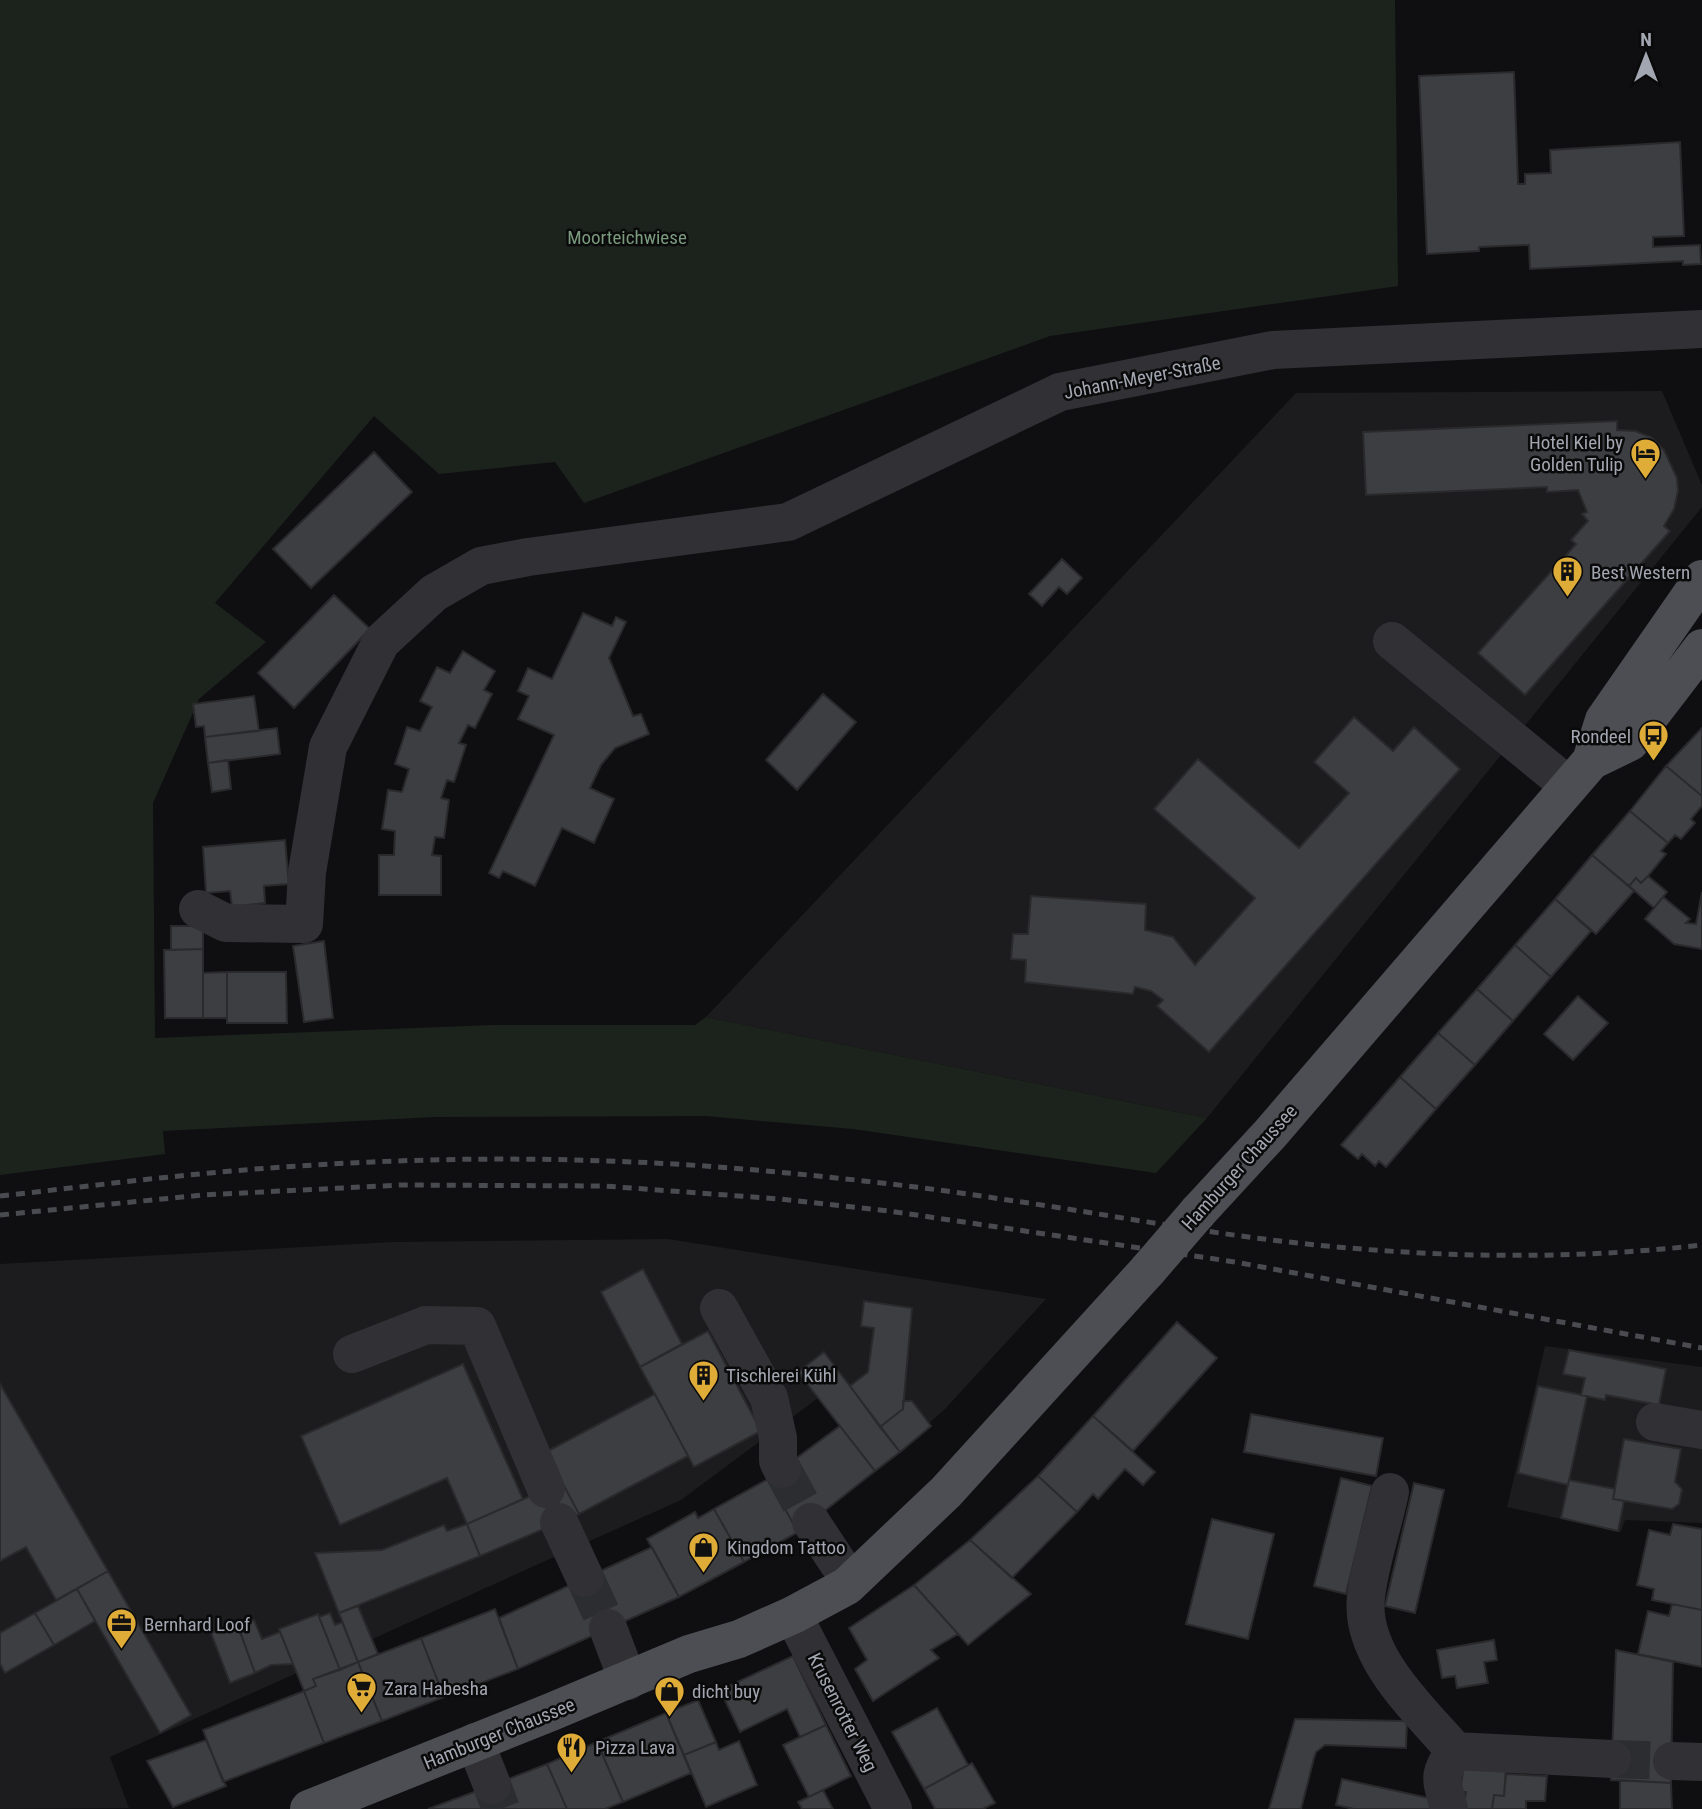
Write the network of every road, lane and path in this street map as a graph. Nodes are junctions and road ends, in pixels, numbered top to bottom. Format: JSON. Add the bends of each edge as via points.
{"nodes":[{"id":1,"x":1702,"y":329,"type":"edge"},
{"id":2,"x":1702,"y":579,"type":"edge"},
{"id":3,"x":1392,"y":641,"type":"dead end"},
{"id":4,"x":1702,"y":648,"type":"edge"},
{"id":5,"x":1580,"y":773,"type":"junction"},
{"id":6,"x":198,"y":909,"type":"dead end"},
{"id":7,"x":719,"y":1308,"type":"dead end"},
{"id":8,"x":352,"y":1354,"type":"dead end"},
{"id":9,"x":1655,"y":1422,"type":"dead end"},
{"id":10,"x":1702,"y":1430,"type":"edge"},
{"id":11,"x":782,"y":1469,"type":"tunnel mouth"},
{"id":12,"x":1391,"y":1492,"type":"dead end"},
{"id":13,"x":811,"y":1522,"type":"tunnel mouth"},
{"id":14,"x":856,"y":1561,"type":"junction"},
{"id":15,"x":585,"y":1578,"type":"tunnel mouth"},
{"id":16,"x":793,"y":1615,"type":"junction"},
{"id":17,"x":608,"y":1628,"type":"tunnel mouth"},
{"id":18,"x":689,"y":1654,"type":"junction"},
{"id":19,"x":628,"y":1681,"type":"junction"},
{"id":20,"x":475,"y":1742,"type":"junction"},
{"id":21,"x":1455,"y":1751,"type":"junction"},
{"id":22,"x":1612,"y":1759,"type":"tunnel mouth"},
{"id":23,"x":492,"y":1785,"type":"tunnel mouth"},
{"id":24,"x":309,"y":1809,"type":"edge"},
{"id":25,"x":893,"y":1809,"type":"edge"},
{"id":26,"x":1449,"y":1809,"type":"edge"}],
"edges":[{"from":1,"to":6,"type":"street","name":"Johann-Meyer-Straße","via":[[1246,355],[1060,392],[788,523],[481,566],[434,593],[381,642],[328,747],[307,872],[304,924],[226,923]]},
{"from":2,"to":5,"type":"main road","name":"Hamburger Chaussee","via":[[1604,720]]},
{"from":3,"to":5,"type":"street"},
{"from":4,"to":5,"type":"main road","name":"Hamburger Chaussee","via":[[1630,742]]},
{"from":5,"to":14,"type":"main road","name":"Hamburger Chaussee","bridge":true,"via":[[1270,1133],[946,1492]]},
{"from":7,"to":11,"type":"street","via":[[769,1398]]},
{"from":8,"to":15,"type":"street","via":[[425,1325],[477,1326]]},
{"from":9,"to":10,"type":"street"},
{"from":12,"to":21,"type":"street","via":[[1366,1598],[1369,1632],[1386,1670]]},
{"from":13,"to":14,"type":"street"},
{"from":14,"to":16,"type":"main road","name":"Hamburger Chaussee","via":[[847,1586]]},
{"from":14,"to":18,"type":"main road","name":"Hamburger Chaussee","via":[[722,1622]]},
{"from":16,"to":18,"type":"main road","name":"Hamburger Chaussee","via":[[739,1639]]},
{"from":16,"to":25,"type":"street","name":"Krusenrotter Weg"},
{"from":17,"to":19,"type":"street"},
{"from":18,"to":19,"type":"main road","name":"Hamburger Chaussee"},
{"from":19,"to":20,"type":"main road","name":"Hamburger Chaussee"},
{"from":20,"to":23,"type":"street"},
{"from":20,"to":24,"type":"main road","name":"Hamburger Chaussee"},
{"from":21,"to":22,"type":"street"},
{"from":21,"to":26,"type":"street","via":[[1441,1775]]}]}
